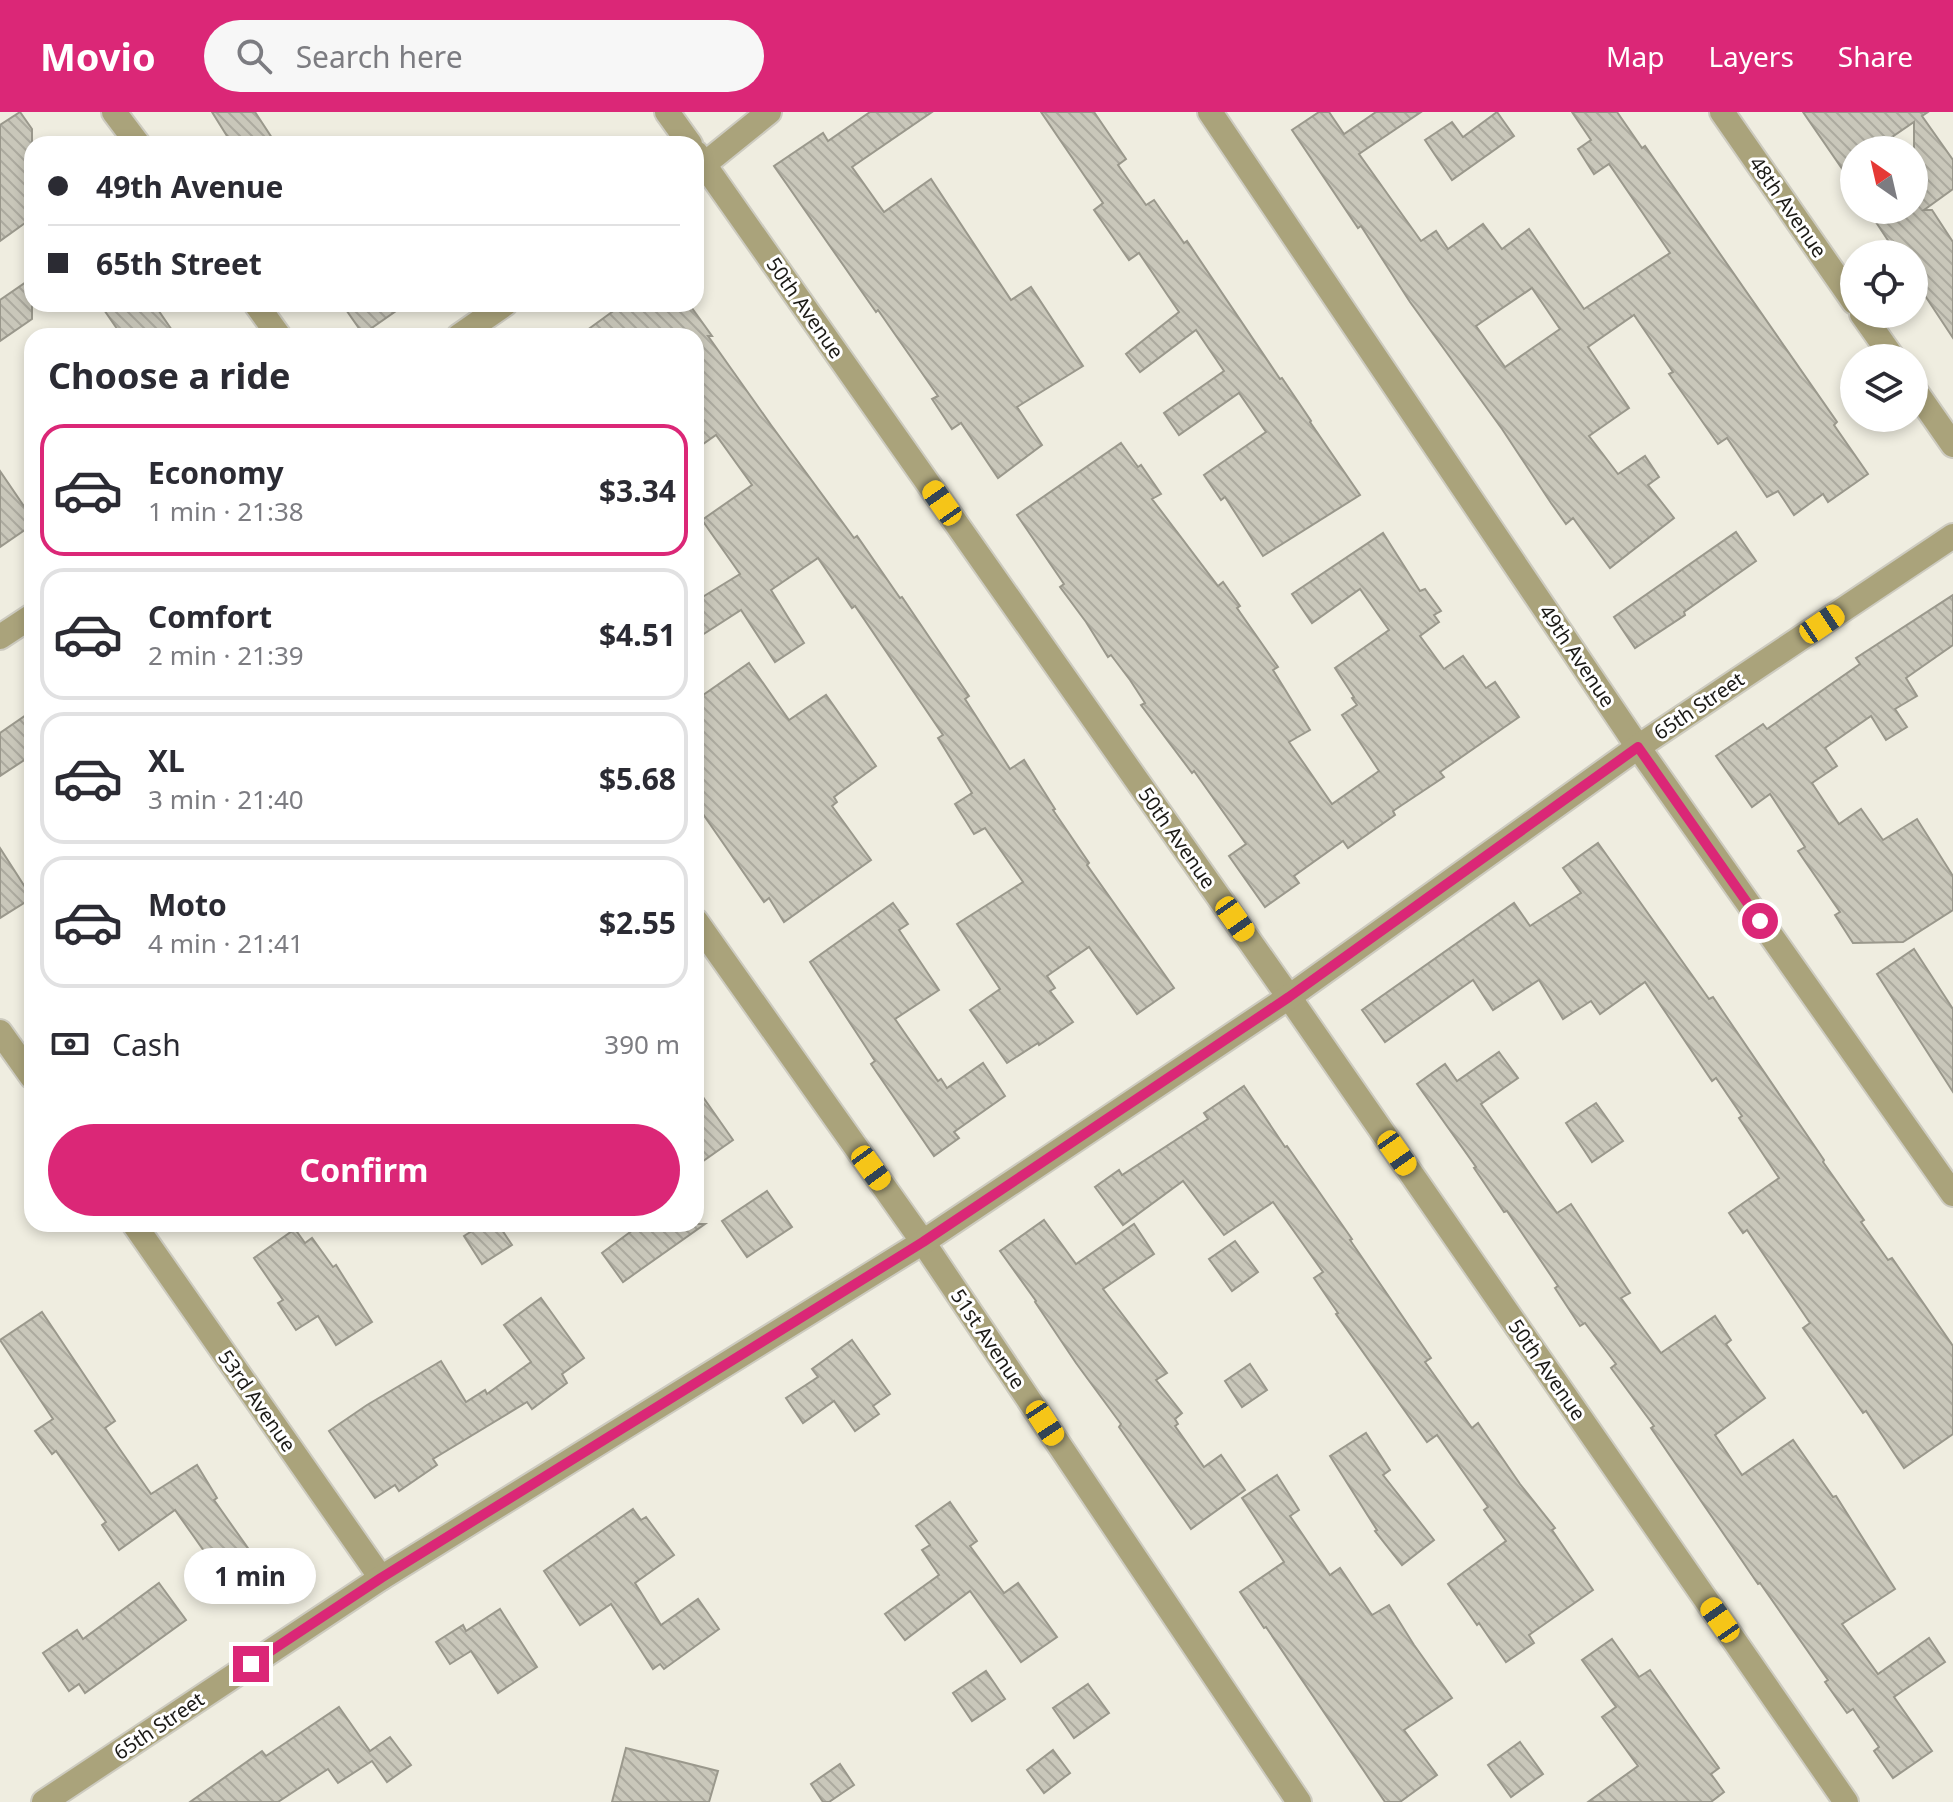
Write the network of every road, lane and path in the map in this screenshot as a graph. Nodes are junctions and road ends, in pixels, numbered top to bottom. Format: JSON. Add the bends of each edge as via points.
{"nodes":[{"id":1,"x":114,"y":112,"type":"edge"},
{"id":2,"x":667,"y":112,"type":"edge"},
{"id":3,"x":769,"y":112,"type":"edge"},
{"id":4,"x":1210,"y":112,"type":"edge"},
{"id":5,"x":1722,"y":112,"type":"edge"},
{"id":6,"x":132,"y":136,"type":"edge"},
{"id":7,"x":684,"y":136,"type":"edge"},
{"id":8,"x":704,"y":159,"type":"edge"},
{"id":9,"x":704,"y":170,"type":"edge"},
{"id":10,"x":1840,"y":282,"type":"edge"},
{"id":11,"x":494,"y":312,"type":"edge"},
{"id":12,"x":470,"y":328,"type":"edge"},
{"id":13,"x":1928,"y":409,"type":"edge"},
{"id":14,"x":1953,"y":445,"type":"edge"},
{"id":15,"x":1953,"y":536,"type":"edge"},
{"id":16,"x":24,"y":621,"type":"edge"},
{"id":17,"x":0,"y":637,"type":"edge"},
{"id":18,"x":1638,"y":747,"type":"junction"},
{"id":19,"x":704,"y":932,"type":"edge"},
{"id":20,"x":1289,"y":997,"type":"junction"},
{"id":21,"x":0,"y":1032,"type":"edge"},
{"id":22,"x":24,"y":1066,"type":"edge"},
{"id":23,"x":1953,"y":1194,"type":"edge"},
{"id":24,"x":140,"y":1232,"type":"edge"},
{"id":25,"x":923,"y":1242,"type":"junction"},
{"id":26,"x":381,"y":1578,"type":"junction"},
{"id":27,"x":44,"y":1802,"type":"edge"},
{"id":28,"x":1299,"y":1802,"type":"edge"},
{"id":29,"x":1846,"y":1802,"type":"edge"}],
"edges":[{"from":1,"to":6,"type":"street"},
{"from":2,"to":7,"type":"street"},
{"from":3,"to":8,"type":"street"},
{"from":4,"to":18,"type":"street","name":"49th Avenue"},
{"from":5,"to":10,"type":"street","name":"48th Avenue"},
{"from":9,"to":20,"type":"street","name":"50th Avenue"},
{"from":11,"to":12,"type":"street"},
{"from":13,"to":14,"type":"street"},
{"from":15,"to":18,"type":"street","name":"65th Street"},
{"from":16,"to":17,"type":"street"},
{"from":18,"to":20,"type":"street","name":"65th Street"},
{"from":18,"to":23,"type":"street","name":"49th Avenue"},
{"from":19,"to":25,"type":"street","name":"51st Avenue"},
{"from":20,"to":25,"type":"street","name":"65th Street"},
{"from":20,"to":29,"type":"street","name":"50th Avenue"},
{"from":21,"to":22,"type":"street"},
{"from":24,"to":26,"type":"street","name":"53rd Avenue"},
{"from":25,"to":26,"type":"street","name":"65th Street"},
{"from":25,"to":28,"type":"street","name":"51st Avenue"},
{"from":26,"to":27,"type":"street","name":"65th Street"}]}
